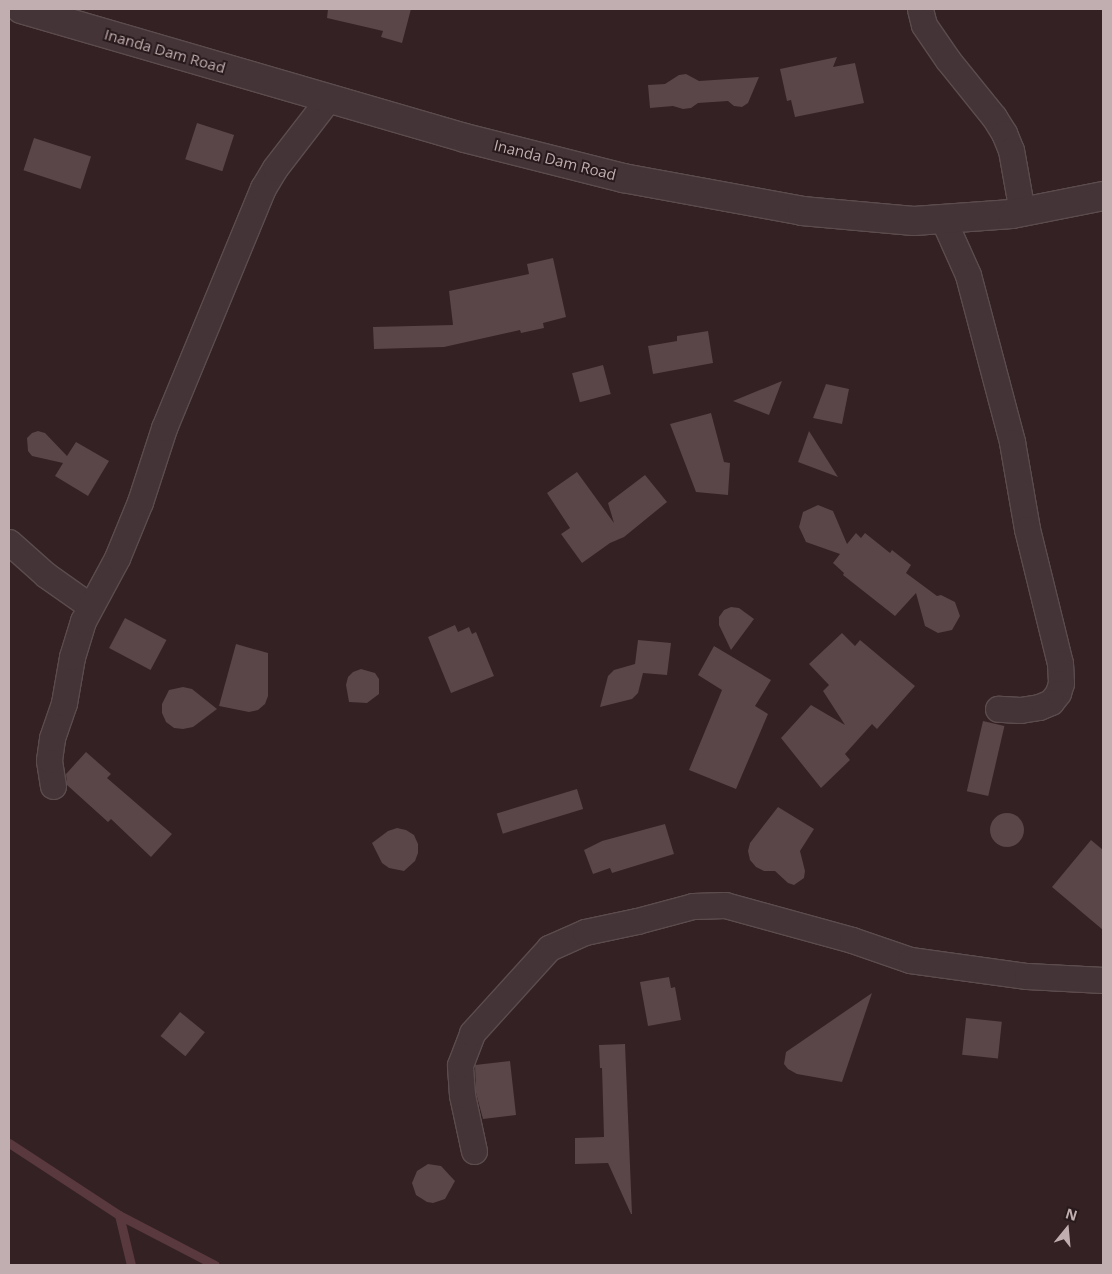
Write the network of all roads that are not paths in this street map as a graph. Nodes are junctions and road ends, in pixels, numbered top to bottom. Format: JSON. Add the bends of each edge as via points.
{"nodes":[{"id":1,"x":21,"y":9,"type":"edge"},
{"id":2,"x":920,"y":9,"type":"edge"},
{"id":3,"x":329,"y":98,"type":"junction"},
{"id":4,"x":1103,"y":196,"type":"edge"},
{"id":5,"x":1022,"y":212,"type":"junction"},
{"id":6,"x":943,"y":219,"type":"junction"},
{"id":7,"x":9,"y":542,"type":"edge"},
{"id":8,"x":90,"y":606,"type":"junction"},
{"id":9,"x":998,"y":708,"type":"dead end"},
{"id":10,"x":53,"y":786,"type":"dead end"},
{"id":11,"x":1103,"y":980,"type":"edge"},
{"id":12,"x":474,"y":1151,"type":"dead end"}],
"edges":[{"from":1,"to":3,"type":"street","name":"Inanda Dam Road"},
{"from":2,"to":5,"type":"street","via":[[924,25],[1004,133],[1011,150]]},
{"from":3,"to":6,"type":"street","name":"Inanda Dam Road","via":[[465,138],[623,178],[802,211],[914,221]]},
{"from":3,"to":8,"type":"street","via":[[263,188],[164,428],[140,502],[117,558]]},
{"from":4,"to":5,"type":"street","name":"Inanda Dam Road"},
{"from":5,"to":6,"type":"street","name":"Inanda Dam Road"},
{"from":6,"to":9,"type":"street","via":[[968,275],[1012,442],[1027,529],[1060,663],[1061,683],[1051,702],[1020,710]]},
{"from":7,"to":8,"type":"street","via":[[46,575]]},
{"from":8,"to":10,"type":"street","via":[[72,657],[64,703],[52,738],[49,760]]},
{"from":11,"to":12,"type":"street","via":[[1027,976],[910,960],[852,940],[725,905],[693,906],[585,932],[549,948],[472,1033],[460,1065],[462,1095]]}]}
